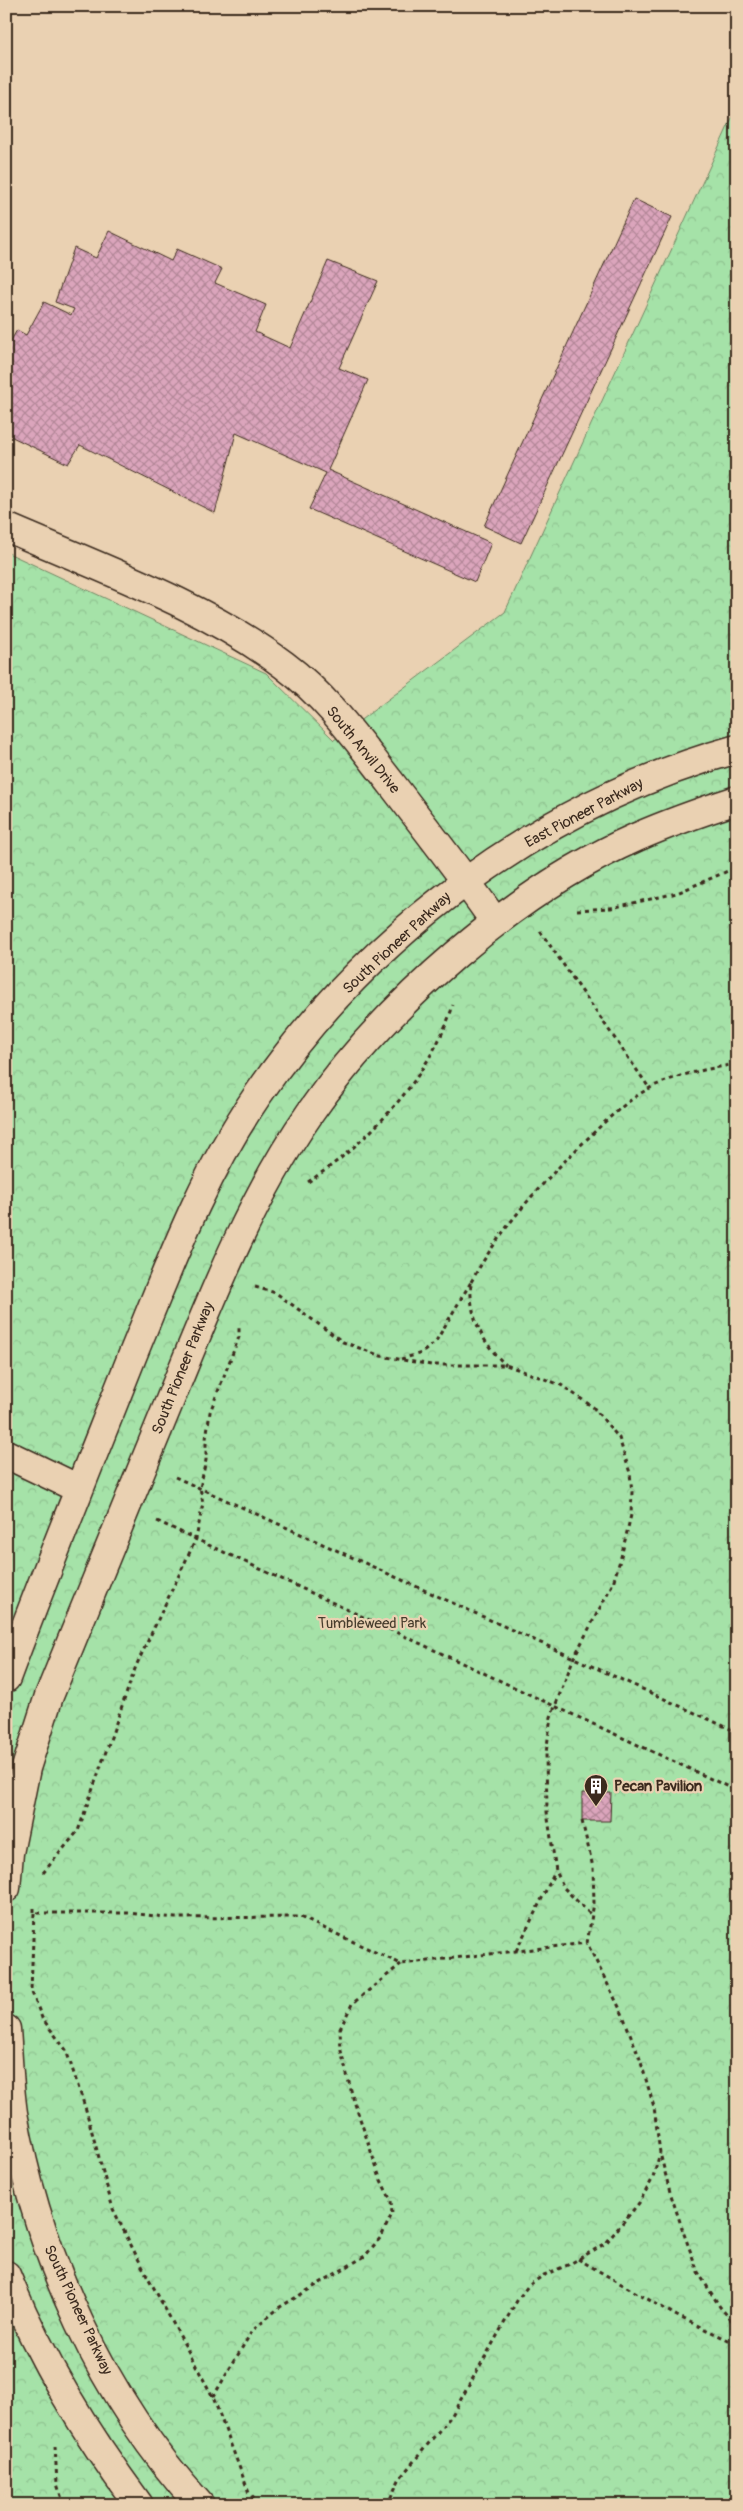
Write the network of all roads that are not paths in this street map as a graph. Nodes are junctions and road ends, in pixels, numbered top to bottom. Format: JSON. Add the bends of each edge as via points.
{"nodes":[{"id":1,"x":6,"y":527,"type":"edge"},
{"id":2,"x":737,"y":749,"type":"edge"},
{"id":3,"x":737,"y":800,"type":"edge"},
{"id":4,"x":466,"y":880,"type":"junction"},
{"id":5,"x":495,"y":922,"type":"junction"},
{"id":6,"x":6,"y":1454,"type":"edge"},
{"id":7,"x":80,"y":1489,"type":"junction"},
{"id":8,"x":6,"y":1678,"type":"edge"},
{"id":9,"x":6,"y":1888,"type":"edge"},
{"id":10,"x":6,"y":2030,"type":"edge"},
{"id":11,"x":6,"y":2275,"type":"edge"},
{"id":12,"x":139,"y":2505,"type":"edge"},
{"id":13,"x":200,"y":2505,"type":"edge"}],
"edges":[{"from":1,"to":4,"type":"street","name":"South Anvil Drive","via":[[180,604],[235,632],[285,666],[339,716]]},
{"from":2,"to":4,"type":"street","name":"East Pioneer Parkway","via":[[686,763],[625,788],[562,821]]},
{"from":3,"to":5,"type":"street","via":[[635,838],[567,874]]},
{"from":4,"to":5,"type":"street","name":"South Anvil Drive"},
{"from":4,"to":7,"type":"street","name":"South Pioneer Parkway","via":[[359,974],[301,1039],[257,1096],[212,1172],[178,1244]]},
{"from":5,"to":9,"type":"street","name":"South Pioneer Parkway","via":[[418,988],[353,1059],[310,1113],[268,1182],[220,1276],[49,1696],[26,1768],[9,1854]]},
{"from":6,"to":7,"type":"street"},
{"from":7,"to":8,"type":"street","name":"South Pioneer Parkway"},
{"from":10,"to":13,"type":"street","name":"South Pioneer Parkway","via":[[13,2110],[22,2160],[54,2265],[93,2349],[133,2420]]},
{"from":11,"to":12,"type":"street","via":[[53,2376]]}]}
